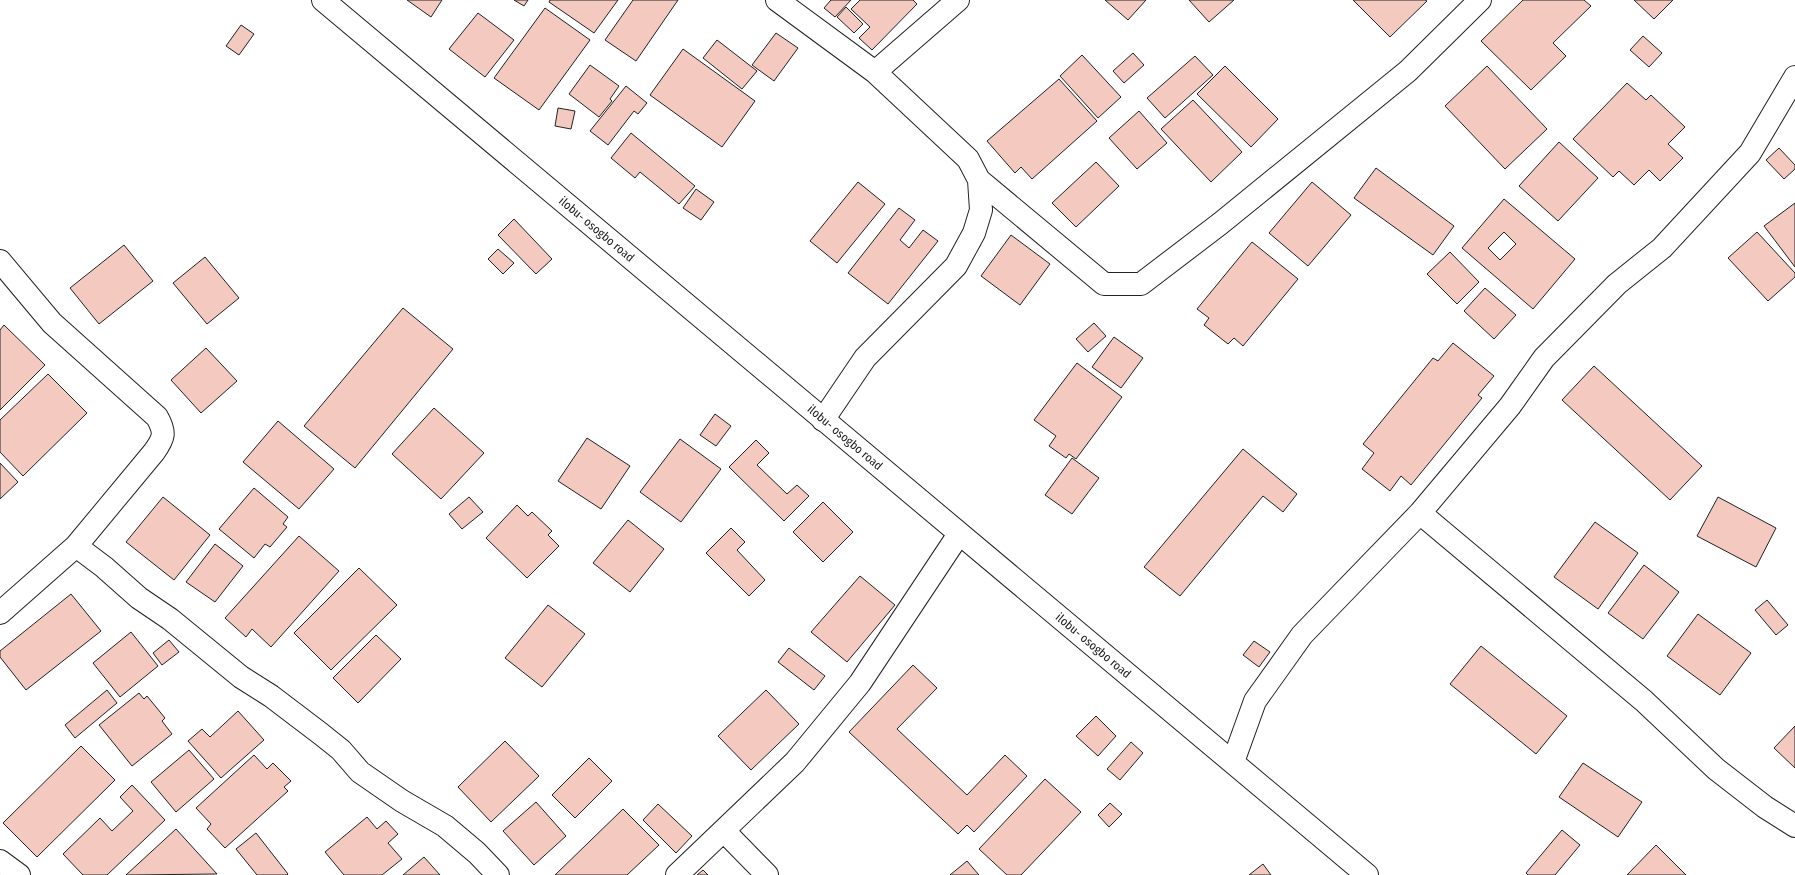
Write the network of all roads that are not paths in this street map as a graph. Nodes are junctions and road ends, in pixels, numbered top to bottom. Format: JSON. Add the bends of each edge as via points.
{"nodes":[{"id":1,"x":323,"y":0,"type":"edge"},
{"id":2,"x":777,"y":0,"type":"edge"},
{"id":3,"x":958,"y":0,"type":"edge"},
{"id":4,"x":1480,"y":0,"type":"edge"},
{"id":5,"x":875,"y":72,"type":"junction"},
{"id":6,"x":1795,"y":77,"type":"edge"},
{"id":7,"x":979,"y":180,"type":"junction"},
{"id":8,"x":0,"y":261,"type":"edge"},
{"id":9,"x":822,"y":420,"type":"junction"},
{"id":10,"x":1420,"y":513,"type":"junction"},
{"id":11,"x":959,"y":534,"type":"junction"},
{"id":12,"x":76,"y":546,"type":"junction"},
{"id":13,"x":0,"y":613,"type":"edge"},
{"id":14,"x":1233,"y":762,"type":"junction"},
{"id":15,"x":1795,"y":826,"type":"edge"},
{"id":16,"x":724,"y":831,"type":"junction"},
{"id":17,"x":0,"y":861,"type":"edge"},
{"id":18,"x":19,"y":875,"type":"edge"},
{"id":19,"x":498,"y":875,"type":"edge"},
{"id":20,"x":677,"y":875,"type":"edge"},
{"id":21,"x":767,"y":875,"type":"edge"},
{"id":22,"x":1367,"y":875,"type":"edge"}],
"edges":[{"from":1,"to":9,"type":"street","name":"ilobu- osogbo road"},
{"from":2,"to":5,"type":"street"},
{"from":3,"to":5,"type":"street"},
{"from":4,"to":7,"type":"street","via":[[1408,71],[1221,223],[1141,284],[1104,284]]},
{"from":5,"to":7,"type":"street","via":[[968,159]]},
{"from":6,"to":10,"type":"street","via":[[1750,153],[1662,248],[1617,284],[1544,358],[1510,406]]},
{"from":7,"to":9,"type":"street","via":[[981,210],[974,233],[956,266],[865,358]]},
{"from":8,"to":12,"type":"street","via":[[52,323],[157,417],[162,426],[164,435],[160,444]]},
{"from":9,"to":11,"type":"street","name":"ilobu- osogbo road"},
{"from":10,"to":14,"type":"street","via":[[1302,635],[1255,700]]},
{"from":10,"to":15,"type":"street","via":[[1644,701],[1716,769],[1765,807]]},
{"from":11,"to":14,"type":"street","name":"ilobu- osogbo road"},
{"from":11,"to":16,"type":"street","via":[[860,683],[795,762]]},
{"from":12,"to":13,"type":"street"},
{"from":12,"to":19,"type":"street","via":[[241,677],[321,734],[341,750],[360,772],[445,826]]},
{"from":14,"to":22,"type":"street","name":"ilobu- osogbo road"},
{"from":16,"to":20,"type":"street"},
{"from":16,"to":21,"type":"street"},
{"from":17,"to":18,"type":"street"}]}
